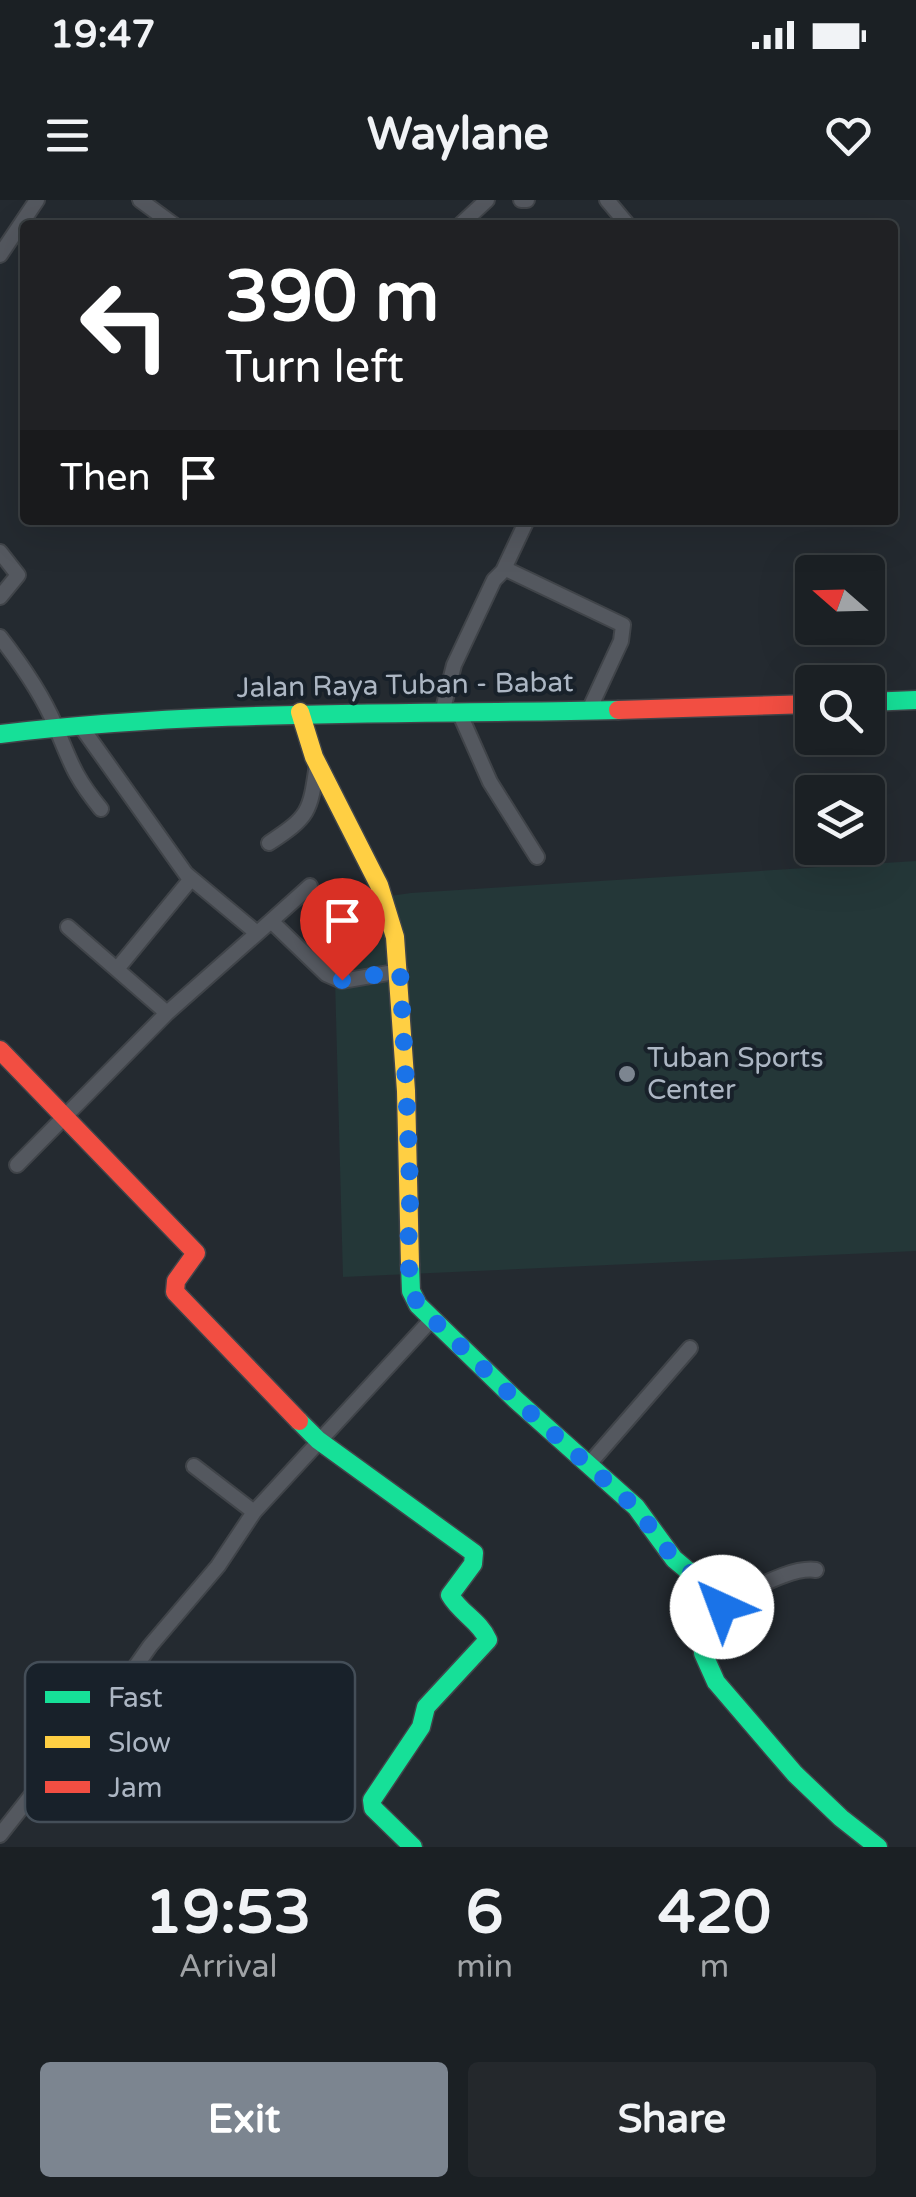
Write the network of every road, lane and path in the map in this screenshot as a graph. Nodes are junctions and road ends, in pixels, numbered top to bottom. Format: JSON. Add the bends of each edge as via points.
{"nodes":[{"id":1,"x":140,"y":200,"type":"edge"},
{"id":2,"x":487,"y":200,"type":"edge"},
{"id":3,"x":606,"y":200,"type":"edge"},
{"id":4,"x":167,"y":220,"type":"edge"},
{"id":5,"x":465,"y":220,"type":"edge"},
{"id":6,"x":624,"y":220,"type":"edge"},
{"id":7,"x":20,"y":227,"type":"edge"},
{"id":8,"x":0,"y":256,"type":"edge"},
{"id":9,"x":525,"y":525,"type":"edge"},
{"id":10,"x":0,"y":552,"type":"edge"},
{"id":11,"x":503,"y":571,"type":"junction"},
{"id":12,"x":0,"y":597,"type":"edge"},
{"id":13,"x":0,"y":637,"type":"edge"},
{"id":14,"x":916,"y":700,"type":"edge"},
{"id":15,"x":885,"y":701,"type":"edge"},
{"id":16,"x":795,"y":704,"type":"edge"},
{"id":17,"x":590,"y":708,"type":"junction"},
{"id":18,"x":300,"y":712,"type":"junction"},
{"id":19,"x":451,"y":712,"type":"junction"},
{"id":20,"x":80,"y":725,"type":"junction"},
{"id":21,"x":56,"y":726,"type":"junction"},
{"id":22,"x":0,"y":734,"type":"edge"},
{"id":23,"x":317,"y":763,"type":"junction"},
{"id":24,"x":101,"y":809,"type":"dead end"},
{"id":25,"x":268,"y":842,"type":"dead end"},
{"id":26,"x":537,"y":857,"type":"dead end"},
{"id":27,"x":191,"y":879,"type":"junction"},
{"id":28,"x":310,"y":886,"type":"dead end"},
{"id":29,"x":272,"y":921,"type":"junction"},
{"id":30,"x":68,"y":927,"type":"dead end"},
{"id":31,"x":257,"y":933,"type":"junction"},
{"id":32,"x":116,"y":969,"type":"junction"},
{"id":33,"x":400,"y":971,"type":"junction"},
{"id":34,"x":167,"y":1012,"type":"junction"},
{"id":35,"x":0,"y":1050,"type":"edge"},
{"id":36,"x":64,"y":1114,"type":"junction"},
{"id":37,"x":17,"y":1165,"type":"dead end"},
{"id":38,"x":432,"y":1320,"type":"junction"},
{"id":39,"x":690,"y":1348,"type":"dead end"},
{"id":40,"x":318,"y":1440,"type":"junction"},
{"id":41,"x":590,"y":1463,"type":"junction"},
{"id":42,"x":194,"y":1466,"type":"dead end"},
{"id":43,"x":254,"y":1512,"type":"junction"},
{"id":44,"x":816,"y":1570,"type":"dead end"},
{"id":45,"x":722,"y":1603,"type":"junction"},
{"id":46,"x":139,"y":1662,"type":"edge"},
{"id":47,"x":25,"y":1803,"type":"edge"},
{"id":48,"x":0,"y":1835,"type":"edge"},
{"id":49,"x":413,"y":1847,"type":"edge"},
{"id":50,"x":878,"y":1847,"type":"edge"}],
"edges":[{"from":1,"to":4,"type":"street"},
{"from":2,"to":5,"type":"street"},
{"from":3,"to":6,"type":"street"},
{"from":7,"to":8,"type":"street"},
{"from":9,"to":11,"type":"street"},
{"from":10,"to":12,"type":"street","via":[[18,575]]},
{"from":11,"to":17,"type":"street","via":[[622,625]]},
{"from":11,"to":19,"type":"street","via":[[454,664]]},
{"from":13,"to":21,"type":"street"},
{"from":14,"to":15,"type":"main road"},
{"from":16,"to":17,"type":"main road","name":"Jalan Raya Tuban - Babat"},
{"from":17,"to":19,"type":"main road","name":"Jalan Raya Tuban - Babat"},
{"from":18,"to":19,"type":"main road","name":"Jalan Raya Tuban - Babat"},
{"from":18,"to":20,"type":"main road","name":"Jalan Raya Tuban - Babat"},
{"from":18,"to":23,"type":"main road"},
{"from":19,"to":26,"type":"street"},
{"from":20,"to":21,"type":"main road","name":"Jalan Raya Tuban - Babat"},
{"from":20,"to":27,"type":"street"},
{"from":21,"to":22,"type":"main road","name":"Jalan Raya Tuban - Babat"},
{"from":21,"to":24,"type":"street","via":[[70,766]]},
{"from":23,"to":25,"type":"street","via":[[305,814]]},
{"from":23,"to":33,"type":"main road","via":[[384,896]]},
{"from":27,"to":31,"type":"street"},
{"from":27,"to":32,"type":"street"},
{"from":28,"to":29,"type":"street"},
{"from":29,"to":31,"type":"street"},
{"from":29,"to":33,"type":"street","via":[[337,979]]},
{"from":30,"to":32,"type":"street"},
{"from":31,"to":34,"type":"street"},
{"from":32,"to":34,"type":"street"},
{"from":33,"to":38,"type":"main road","via":[[410,1276],[418,1305]]},
{"from":34,"to":36,"type":"street"},
{"from":35,"to":36,"type":"main road"},
{"from":36,"to":37,"type":"street"},
{"from":36,"to":40,"type":"main road","via":[[196,1253],[175,1292]]},
{"from":38,"to":40,"type":"street"},
{"from":38,"to":41,"type":"main road"},
{"from":39,"to":41,"type":"street"},
{"from":40,"to":43,"type":"street"},
{"from":40,"to":49,"type":"main road","via":[[474,1553],[450,1595],[488,1640],[426,1707],[421,1727],[372,1800]]},
{"from":41,"to":45,"type":"main road"},
{"from":42,"to":43,"type":"street"},
{"from":43,"to":46,"type":"street"},
{"from":44,"to":45,"type":"street","via":[[788,1572]]},
{"from":45,"to":50,"type":"main road","via":[[703,1653],[714,1680],[804,1786]]},
{"from":47,"to":48,"type":"street"}]}
